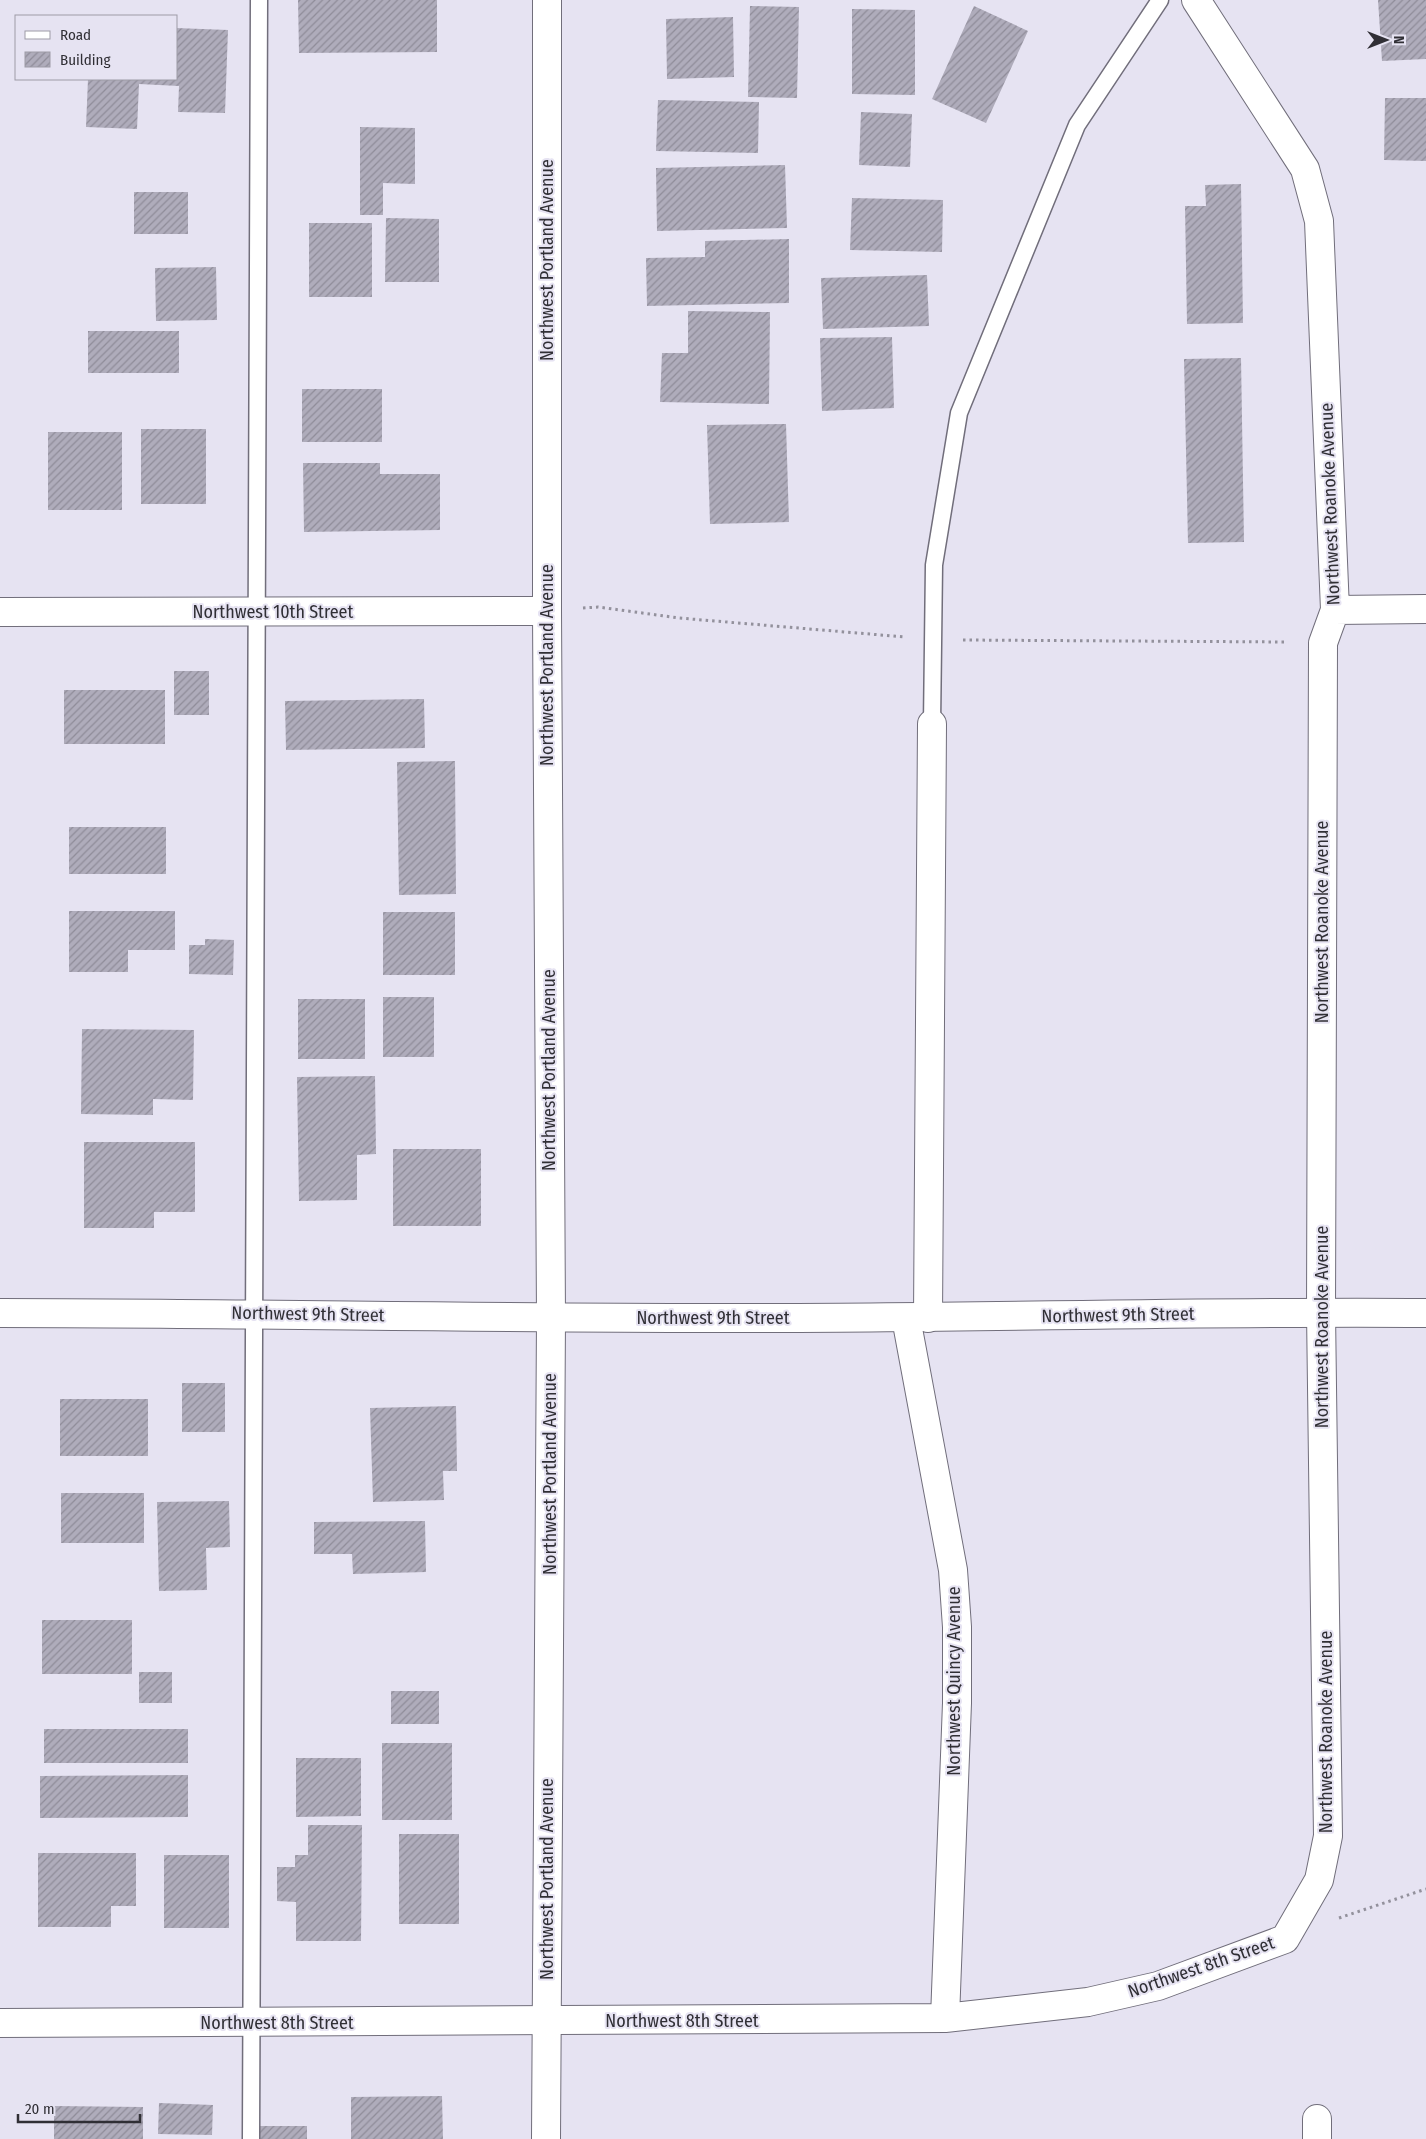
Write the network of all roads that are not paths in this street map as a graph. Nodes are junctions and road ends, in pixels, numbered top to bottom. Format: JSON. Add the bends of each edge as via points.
{"nodes":[{"id":1,"x":259,"y":0,"type":"edge"},
{"id":2,"x":547,"y":0,"type":"edge"},
{"id":3,"x":1160,"y":0,"type":"edge"},
{"id":4,"x":1196,"y":0,"type":"edge"},
{"id":5,"x":1426,"y":609,"type":"edge"},
{"id":6,"x":1335,"y":610,"type":"junction"},
{"id":7,"x":547,"y":611,"type":"junction"},
{"id":8,"x":0,"y":612,"type":"edge"},
{"id":9,"x":256,"y":612,"type":"junction"},
{"id":10,"x":932,"y":724,"type":"joint"},
{"id":11,"x":1321,"y":1312,"type":"junction"},
{"id":12,"x":0,"y":1313,"type":"edge"},
{"id":13,"x":254,"y":1313,"type":"junction"},
{"id":14,"x":1426,"y":1313,"type":"edge"},
{"id":15,"x":551,"y":1318,"type":"junction"},
{"id":16,"x":917,"y":1318,"type":"junction"},
{"id":17,"x":1319,"y":1880,"type":"joint"},
{"id":18,"x":945,"y":2018,"type":"junction"},
{"id":19,"x":547,"y":2022,"type":"junction"},
{"id":20,"x":0,"y":2023,"type":"edge"},
{"id":21,"x":251,"y":2023,"type":"junction"},
{"id":22,"x":251,"y":2139,"type":"edge"},
{"id":23,"x":546,"y":2139,"type":"edge"}],
"edges":[{"from":1,"to":9,"type":"lane"},
{"from":2,"to":7,"type":"street","name":"Northwest Portland Avenue"},
{"from":3,"to":10,"type":"lane","via":[[1077,125],[959,413],[934,565]]},
{"from":4,"to":6,"type":"street","name":"Northwest Roanoke Avenue","via":[[1305,169],[1319,221]]},
{"from":5,"to":6,"type":"street"},
{"from":6,"to":11,"type":"street","name":"Northwest Roanoke Avenue","via":[[1323,643]]},
{"from":7,"to":9,"type":"street","name":"Northwest 10th Street"},
{"from":7,"to":15,"type":"street","name":"Northwest Portland Avenue"},
{"from":8,"to":9,"type":"street","name":"Northwest 10th Street"},
{"from":9,"to":13,"type":"lane"},
{"from":10,"to":16,"type":"street","name":"Northwest Quincy Avenue"},
{"from":11,"to":14,"type":"street","name":"Northwest 9th Street"},
{"from":11,"to":16,"type":"street","name":"Northwest 9th Street"},
{"from":11,"to":17,"type":"street","name":"Northwest Roanoke Avenue","via":[[1328,1836]]},
{"from":12,"to":13,"type":"street","name":"Northwest 9th Street"},
{"from":13,"to":15,"type":"street","name":"Northwest 9th Street"},
{"from":13,"to":21,"type":"lane"},
{"from":15,"to":16,"type":"street","name":"Northwest 9th Street"},
{"from":15,"to":19,"type":"street","name":"Northwest Portland Avenue"},
{"from":16,"to":18,"type":"street","name":"Northwest Quincy Avenue","via":[[953,1570],[957,1627]]},
{"from":17,"to":18,"type":"street","name":"Northwest 8th Street","via":[[1285,1939],[1158,1986],[1088,2002]]},
{"from":18,"to":19,"type":"street","name":"Northwest 8th Street"},
{"from":19,"to":21,"type":"street","name":"Northwest 8th Street"},
{"from":19,"to":23,"type":"street","name":"Northwest Portland Avenue"},
{"from":20,"to":21,"type":"street","name":"Northwest 8th Street"},
{"from":21,"to":22,"type":"lane"}]}
